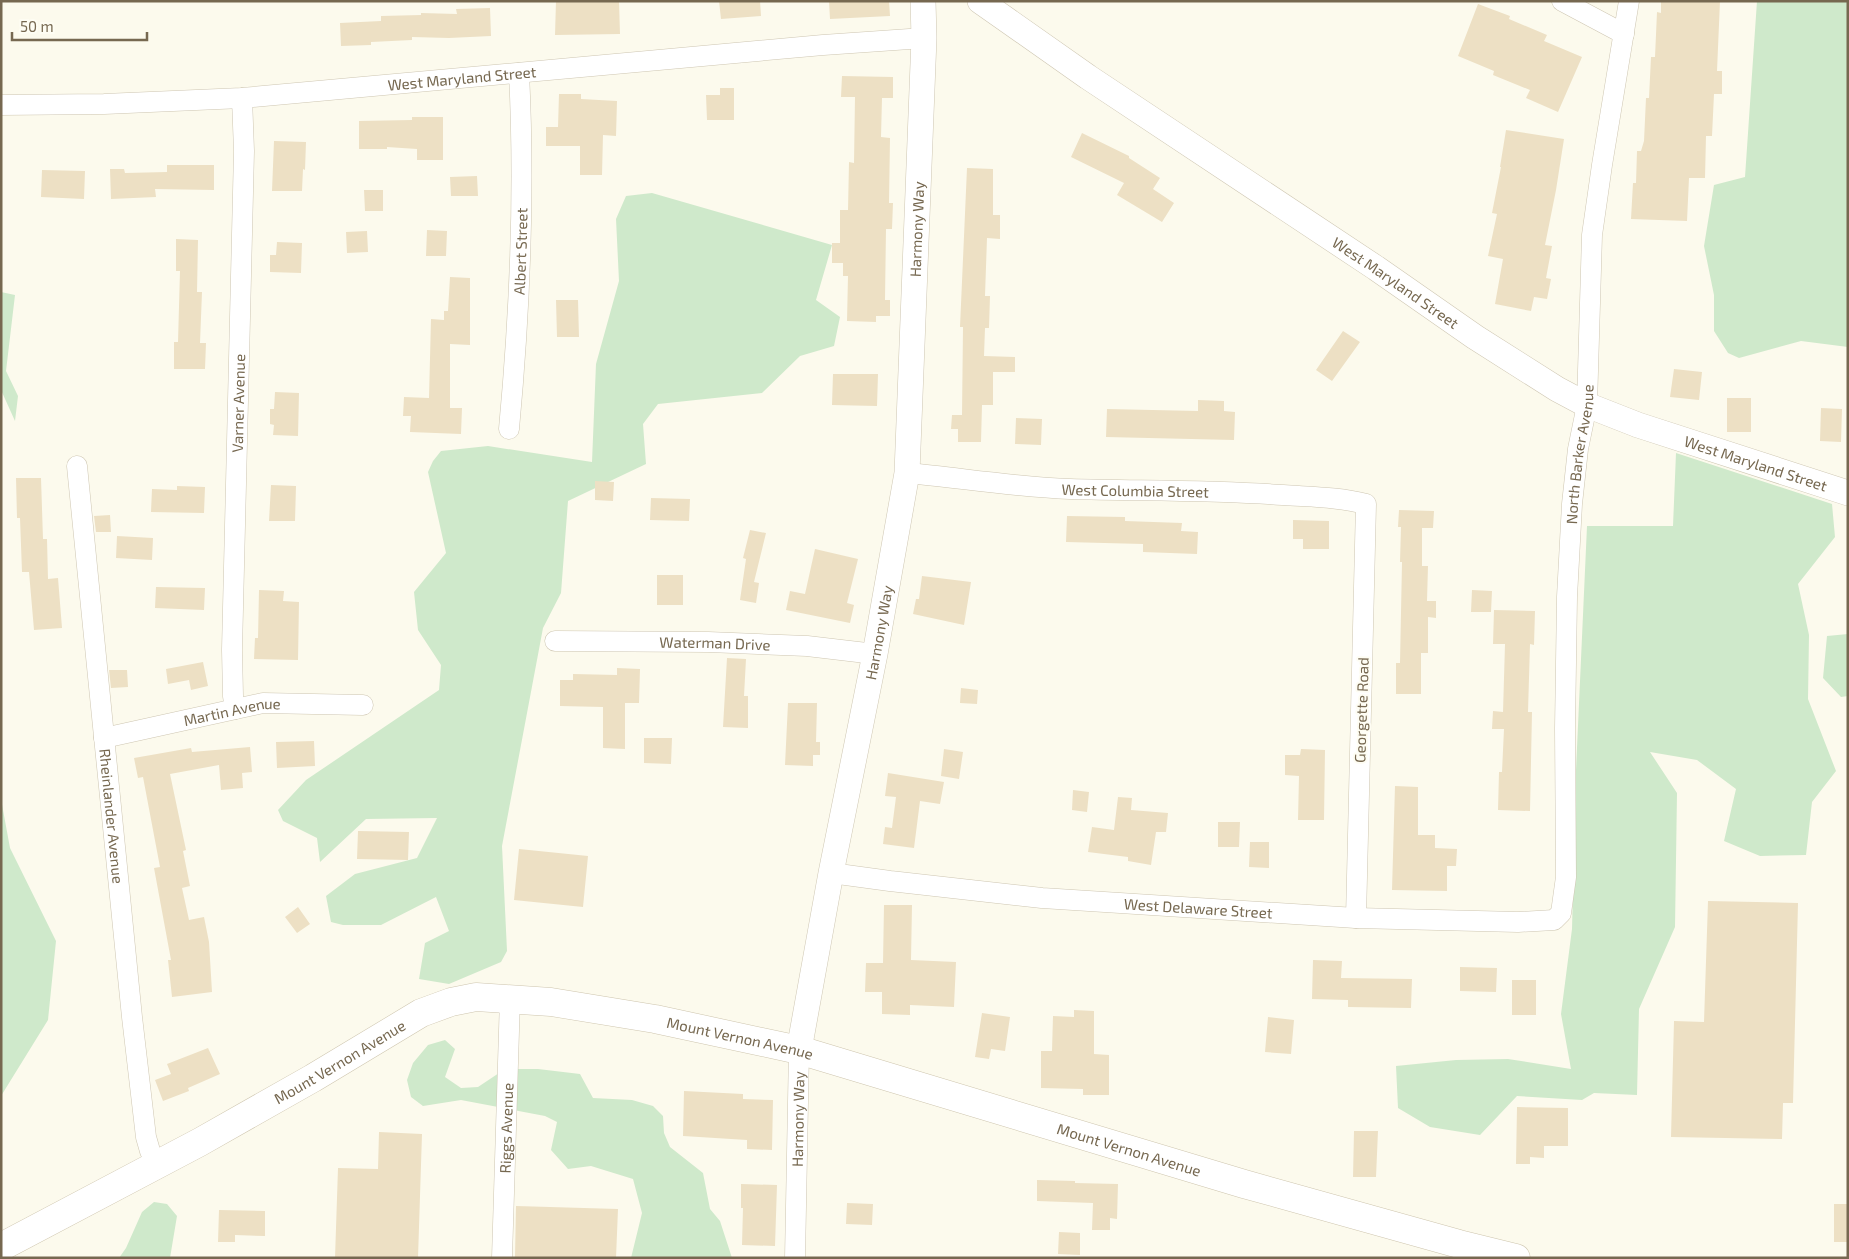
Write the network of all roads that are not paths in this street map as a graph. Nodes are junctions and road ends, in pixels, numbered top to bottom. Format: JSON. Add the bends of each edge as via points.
{"nodes":[{"id":1,"x":923,"y":1,"type":"edge"},
{"id":2,"x":980,"y":1,"type":"edge"},
{"id":3,"x":1562,"y":1,"type":"edge"},
{"id":4,"x":1629,"y":1,"type":"edge"},
{"id":5,"x":1624,"y":34,"type":"junction"},
{"id":6,"x":924,"y":38,"type":"junction"},
{"id":7,"x":519,"y":73,"type":"junction"},
{"id":8,"x":242,"y":98,"type":"junction"},
{"id":9,"x":1,"y":105,"type":"edge"},
{"id":10,"x":1587,"y":405,"type":"junction"},
{"id":11,"x":509,"y":430,"type":"dead end"},
{"id":12,"x":77,"y":466,"type":"dead end"},
{"id":13,"x":907,"y":473,"type":"junction"},
{"id":14,"x":1848,"y":493,"type":"edge"},
{"id":15,"x":1364,"y":504,"type":"joint"},
{"id":16,"x":555,"y":641,"type":"dead end"},
{"id":17,"x":874,"y":654,"type":"junction"},
{"id":18,"x":363,"y":705,"type":"dead end"},
{"id":19,"x":235,"y":709,"type":"junction"},
{"id":20,"x":104,"y":738,"type":"junction"},
{"id":21,"x":830,"y":872,"type":"junction"},
{"id":22,"x":1562,"y":910,"type":"joint"},
{"id":23,"x":1356,"y":918,"type":"junction"},
{"id":24,"x":510,"y":998,"type":"junction"},
{"id":25,"x":799,"y":1050,"type":"junction"},
{"id":26,"x":157,"y":1164,"type":"junction"},
{"id":27,"x":1,"y":1247,"type":"edge"},
{"id":28,"x":502,"y":1258,"type":"edge"},
{"id":29,"x":795,"y":1258,"type":"edge"},
{"id":30,"x":1516,"y":1258,"type":"edge"}],
"edges":[{"from":1,"to":6,"type":"street","name":"Harmony Way"},
{"from":2,"to":10,"type":"street","name":"West Maryland Street","via":[[1034,41],[1475,336]]},
{"from":3,"to":5,"type":"street"},
{"from":4,"to":5,"type":"street","name":"North Barker Avenue"},
{"from":5,"to":10,"type":"street","name":"North Barker Avenue","via":[[1592,235]]},
{"from":6,"to":7,"type":"street","name":"West Maryland Street"},
{"from":6,"to":13,"type":"street","name":"Harmony Way"},
{"from":7,"to":8,"type":"street","name":"West Maryland Street"},
{"from":7,"to":11,"type":"street","name":"Albert Street","via":[[519,290]]},
{"from":8,"to":9,"type":"street","name":"West Maryland Street"},
{"from":8,"to":19,"type":"street","name":"Varner Avenue","via":[[244,161],[232,650]]},
{"from":10,"to":14,"type":"street","name":"West Maryland Street","via":[[1638,425]]},
{"from":10,"to":22,"type":"street","name":"North Barker Avenue","via":[[1572,504],[1567,597],[1566,877]]},
{"from":12,"to":20,"type":"street","name":"Rheinlander Avenue"},
{"from":13,"to":15,"type":"street","name":"West Columbia Street","via":[[1069,489],[1264,494]]},
{"from":13,"to":17,"type":"street","name":"Harmony Way"},
{"from":15,"to":23,"type":"street","name":"Georgette Road","via":[[1366,532]]},
{"from":16,"to":17,"type":"street","name":"Waterman Drive","via":[[807,646]]},
{"from":17,"to":21,"type":"street","name":"Harmony Way"},
{"from":18,"to":19,"type":"street","name":"Martin Avenue","via":[[263,703]]},
{"from":19,"to":20,"type":"street","name":"Martin Avenue"},
{"from":20,"to":26,"type":"street","name":"Rheinlander Avenue","via":[[146,1137]]},
{"from":21,"to":23,"type":"street","name":"West Delaware Street","via":[[890,882],[1042,898]]},
{"from":21,"to":25,"type":"street","name":"Harmony Way"},
{"from":22,"to":23,"type":"street","name":"West Delaware Street","via":[[1554,920],[1546,922]]},
{"from":24,"to":25,"type":"main road","name":"Mount Vernon Avenue","via":[[655,1019]]},
{"from":24,"to":26,"type":"main road","name":"Mount Vernon Avenue","via":[[476,997],[421,1013],[305,1083]]},
{"from":24,"to":28,"type":"street","name":"Riggs Avenue"},
{"from":25,"to":29,"type":"street","name":"Harmony Way"},
{"from":25,"to":30,"type":"main road","name":"Mount Vernon Avenue","via":[[1244,1184]]},
{"from":26,"to":27,"type":"main road","name":"Mount Vernon Avenue"}]}
